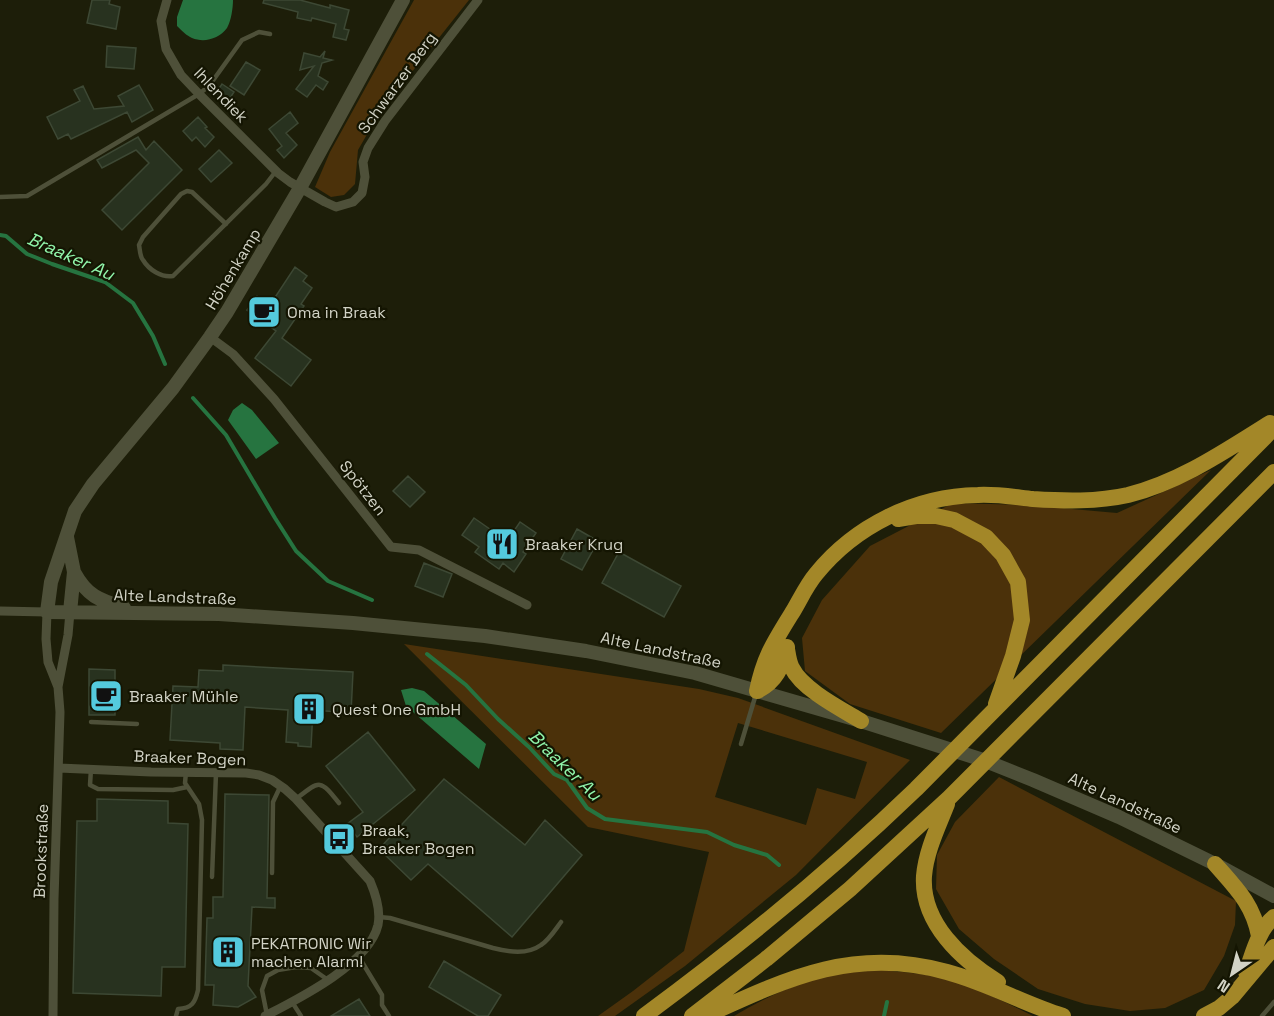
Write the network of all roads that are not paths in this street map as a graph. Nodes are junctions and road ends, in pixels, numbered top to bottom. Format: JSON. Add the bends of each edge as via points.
{"nodes":[{"id":1,"x":167,"y":0,"type":"edge"},
{"id":2,"x":403,"y":0,"type":"edge"},
{"id":3,"x":478,"y":0,"type":"edge"},
{"id":4,"x":270,"y":34,"type":"dead end"},
{"id":5,"x":199,"y":94,"type":"junction"},
{"id":6,"x":276,"y":170,"type":"junction"},
{"id":7,"x":300,"y":188,"type":"junction"},
{"id":8,"x":0,"y":197,"type":"edge"},
{"id":9,"x":226,"y":224,"type":"junction"},
{"id":10,"x":210,"y":337,"type":"junction"},
{"id":11,"x":1274,"y":421,"type":"edge"},
{"id":12,"x":1274,"y":428,"type":"edge"},
{"id":13,"x":1274,"y":472,"type":"edge"},
{"id":14,"x":880,"y":522,"type":"junction"},
{"id":15,"x":66,"y":536,"type":"junction"},
{"id":16,"x":74,"y":572,"type":"junction"},
{"id":17,"x":527,"y":605,"type":"dead end"},
{"id":18,"x":0,"y":612,"type":"edge"},
{"id":19,"x":48,"y":612,"type":"junction"},
{"id":20,"x":70,"y":612,"type":"junction"},
{"id":21,"x":140,"y":612,"type":"junction"},
{"id":22,"x":793,"y":612,"type":"junction"},
{"id":23,"x":786,"y":650,"type":"junction"},
{"id":24,"x":58,"y":687,"type":"junction"},
{"id":25,"x":757,"y":691,"type":"junction"},
{"id":26,"x":994,"y":710,"type":"junction"},
{"id":27,"x":861,"y":721,"type":"junction"},
{"id":28,"x":91,"y":722,"type":"dead end"},
{"id":29,"x":137,"y":724,"type":"dead end"},
{"id":30,"x":741,"y":744,"type":"dead end"},
{"id":31,"x":59,"y":768,"type":"junction"},
{"id":32,"x":91,"y":770,"type":"junction"},
{"id":33,"x":186,"y":772,"type":"junction"},
{"id":34,"x":216,"y":773,"type":"junction"},
{"id":35,"x":281,"y":785,"type":"junction"},
{"id":36,"x":187,"y":787,"type":"junction"},
{"id":37,"x":949,"y":798,"type":"junction"},
{"id":38,"x":296,"y":799,"type":"junction"},
{"id":39,"x":339,"y":803,"type":"dead end"},
{"id":40,"x":1215,"y":864,"type":"junction"},
{"id":41,"x":272,"y":873,"type":"dead end"},
{"id":42,"x":212,"y":877,"type":"dead end"},
{"id":43,"x":1274,"y":896,"type":"edge"},
{"id":44,"x":379,"y":917,"type":"junction"},
{"id":45,"x":1274,"y":917,"type":"edge"},
{"id":46,"x":561,"y":922,"type":"dead end"},
{"id":47,"x":1259,"y":936,"type":"junction"},
{"id":48,"x":1274,"y":947,"type":"edge"},
{"id":49,"x":358,"y":957,"type":"junction"},
{"id":50,"x":328,"y":980,"type":"junction"},
{"id":51,"x":1242,"y":984,"type":"junction"},
{"id":52,"x":292,"y":1002,"type":"junction"},
{"id":53,"x":1274,"y":1002,"type":"edge"},
{"id":54,"x":1042,"y":1010,"type":"junction"},
{"id":55,"x":53,"y":1016,"type":"edge"},
{"id":56,"x":176,"y":1016,"type":"edge"},
{"id":57,"x":266,"y":1016,"type":"edge"},
{"id":58,"x":301,"y":1016,"type":"edge"},
{"id":59,"x":389,"y":1016,"type":"edge"},
{"id":60,"x":644,"y":1016,"type":"edge"},
{"id":61,"x":692,"y":1016,"type":"edge"},
{"id":62,"x":705,"y":1016,"type":"edge"},
{"id":63,"x":1064,"y":1016,"type":"edge"},
{"id":64,"x":1204,"y":1016,"type":"edge"},
{"id":65,"x":1262,"y":1016,"type":"edge"}],
"edges":[{"from":1,"to":5,"type":"street","name":"Ihlendiek","via":[[161,21],[166,49],[181,75]]},
{"from":2,"to":7,"type":"main road","name":"Höhenkamp"},
{"from":3,"to":7,"type":"street","name":"Schwarzer Berg","via":[[368,148],[363,162],[362,193],[353,202],[336,207]]},
{"from":4,"to":5,"type":"lane","via":[[259,32],[242,40]]},
{"from":5,"to":6,"type":"street","name":"Ihlendiek"},
{"from":5,"to":8,"type":"lane","via":[[27,196]]},
{"from":6,"to":7,"type":"street","name":"Ihlendiek"},
{"from":6,"to":9,"type":"lane"},
{"from":7,"to":10,"type":"main road","name":"Höhenkamp"},
{"from":9,"to":9,"type":"lane","via":[[187,191],[143,237],[138,245],[142,260],[155,272],[167,278],[174,276]]},
{"from":10,"to":15,"type":"main road","name":"Höhenkamp","via":[[93,483],[75,511]]},
{"from":10,"to":17,"type":"street","name":"Spötzen","via":[[233,354],[273,399],[391,547],[419,550]]},
{"from":11,"to":14,"type":"highway","via":[[1188,472],[1128,495],[1083,500],[962,495],[915,505]]},
{"from":12,"to":26,"type":"highway"},
{"from":13,"to":37,"type":"highway"},
{"from":14,"to":22,"type":"highway","via":[[832,556],[814,576]]},
{"from":14,"to":26,"type":"highway","via":[[916,516],[954,520],[986,537],[1003,555],[1018,582],[1022,621]]},
{"from":15,"to":16,"type":"main road"},
{"from":15,"to":19,"type":"main road","name":"Höhenkamp","via":[[51,582]]},
{"from":16,"to":20,"type":"main road"},
{"from":16,"to":21,"type":"main road","via":[[81,585],[99,599]]},
{"from":18,"to":19,"type":"street","name":"Alte Landstraße"},
{"from":19,"to":20,"type":"main road","name":"Alte Landstraße"},
{"from":19,"to":24,"type":"street","name":"Brookstraße","via":[[48,662]]},
{"from":20,"to":21,"type":"main road","name":"Alte Landstraße"},
{"from":20,"to":24,"type":"street","name":"Brookstraße"},
{"from":21,"to":25,"type":"main road","name":"Alte Landstraße","via":[[353,623],[485,636],[586,651]]},
{"from":22,"to":23,"type":"highway"},
{"from":22,"to":25,"type":"highway","via":[[766,657]]},
{"from":23,"to":25,"type":"highway","via":[[773,680]]},
{"from":23,"to":27,"type":"highway","via":[[792,669],[802,681]]},
{"from":24,"to":31,"type":"street","name":"Brookstraße"},
{"from":25,"to":27,"type":"main road","name":"Alte Landstraße"},
{"from":25,"to":30,"type":"lane"},
{"from":26,"to":60,"type":"highway","via":[[873,831],[715,963]]},
{"from":27,"to":40,"type":"main road","name":"Alte Landstraße","via":[[1034,780]]},
{"from":28,"to":29,"type":"lane"},
{"from":31,"to":32,"type":"street","name":"Braaker Bogen"},
{"from":31,"to":55,"type":"street","name":"Brookstraße"},
{"from":32,"to":33,"type":"street","name":"Braaker Bogen"},
{"from":32,"to":36,"type":"lane","via":[[90,785],[99,789]]},
{"from":33,"to":34,"type":"street","name":"Braaker Bogen"},
{"from":33,"to":36,"type":"lane"},
{"from":34,"to":35,"type":"street","name":"Braaker Bogen","via":[[260,775]]},
{"from":34,"to":42,"type":"lane"},
{"from":35,"to":38,"type":"street","name":"Braaker Bogen"},
{"from":35,"to":41,"type":"lane","via":[[273,802]]},
{"from":36,"to":56,"type":"lane","via":[[199,804],[202,820],[198,990],[192,1005],[178,1009]]},
{"from":37,"to":54,"type":"highway","via":[[924,877],[931,913],[954,948],[981,972]]},
{"from":37,"to":61,"type":"highway","via":[[834,903]]},
{"from":38,"to":39,"type":"lane","via":[[310,788],[322,785]]},
{"from":38,"to":44,"type":"street","name":"Braaker Bogen","via":[[370,881]]},
{"from":40,"to":43,"type":"main road","name":"Alte Landstraße"},
{"from":40,"to":47,"type":"highway","via":[[1249,905]]},
{"from":44,"to":46,"type":"lane","via":[[509,952],[543,944]]},
{"from":44,"to":49,"type":"street","via":[[372,940]]},
{"from":45,"to":47,"type":"highway"},
{"from":47,"to":51,"type":"highway"},
{"from":48,"to":51,"type":"highway"},
{"from":49,"to":50,"type":"street"},
{"from":49,"to":59,"type":"lane","via":[[382,995],[382,1005]]},
{"from":50,"to":52,"type":"street"},
{"from":50,"to":57,"type":"lane","via":[[311,968],[278,970],[267,976],[262,990]]},
{"from":51,"to":64,"type":"highway","via":[[1219,1008]]},
{"from":52,"to":57,"type":"street"},
{"from":52,"to":58,"type":"lane"},
{"from":53,"to":65,"type":"lane"},
{"from":54,"to":62,"type":"highway","via":[[948,972],[909,963],[880,962],[815,971]]},
{"from":54,"to":63,"type":"highway"}]}
